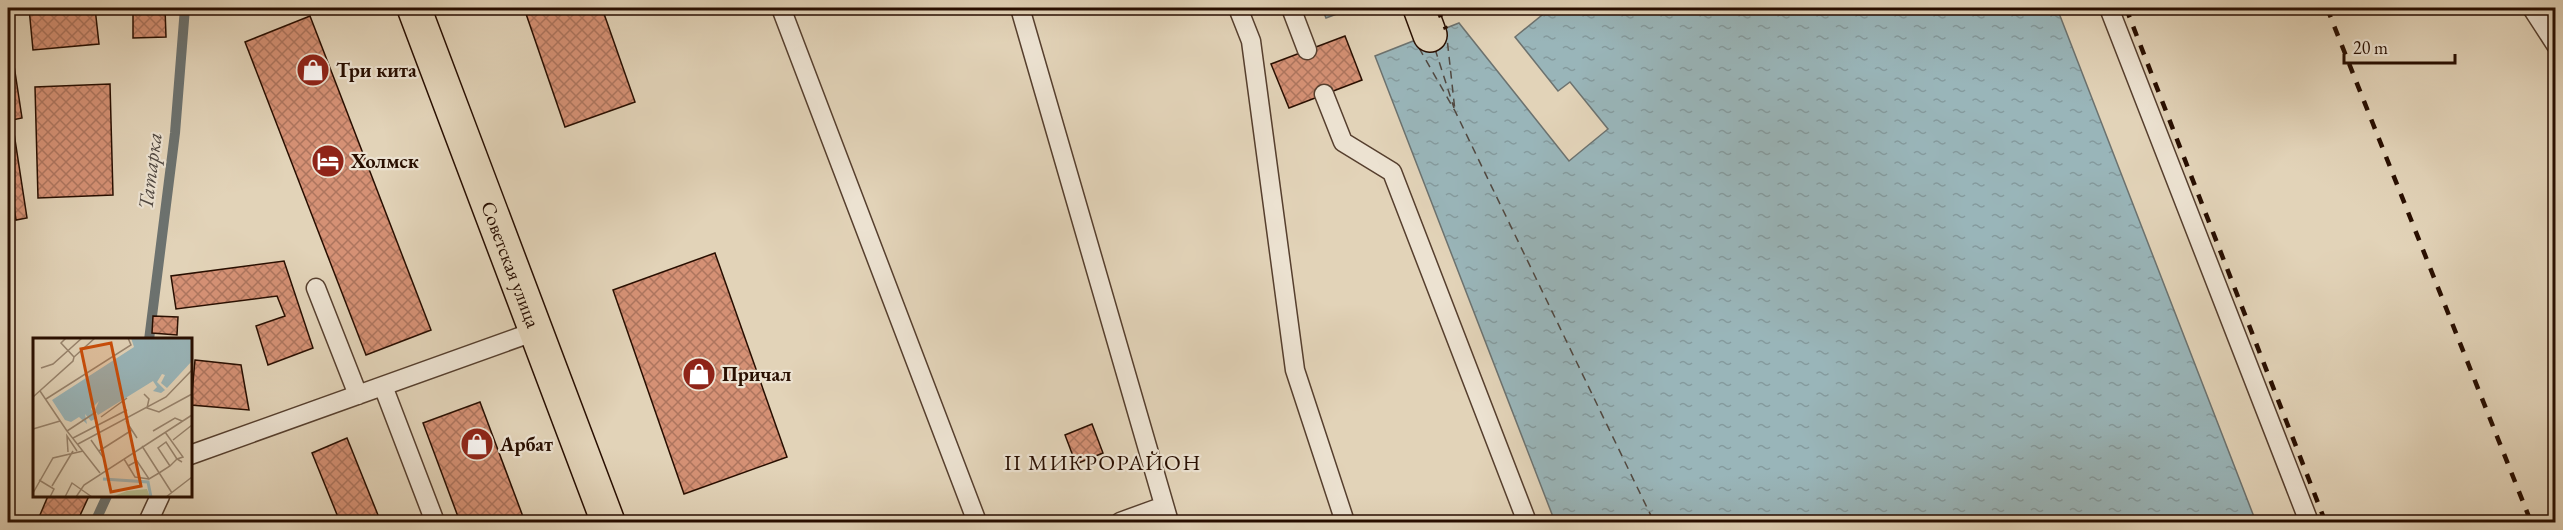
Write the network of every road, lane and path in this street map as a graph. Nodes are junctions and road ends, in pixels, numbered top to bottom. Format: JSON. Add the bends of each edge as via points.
{"nodes":[{"id":1,"x":414,"y":8,"type":"edge"},
{"id":2,"x":781,"y":8,"type":"edge"},
{"id":3,"x":1020,"y":8,"type":"edge"},
{"id":4,"x":1238,"y":8,"type":"edge"},
{"id":5,"x":1291,"y":8,"type":"edge"},
{"id":6,"x":2109,"y":8,"type":"edge"},
{"id":7,"x":2532,"y":8,"type":"edge"},
{"id":8,"x":2556,"y":45,"type":"edge"},
{"id":9,"x":1307,"y":50,"type":"dead end"},
{"id":10,"x":1324,"y":94,"type":"dead end"},
{"id":11,"x":316,"y":288,"type":"dead end"},
{"id":12,"x":536,"y":330,"type":"junction"},
{"id":13,"x":383,"y":386,"type":"junction"},
{"id":14,"x":358,"y":395,"type":"junction"},
{"id":15,"x":192,"y":454,"type":"edge"},
{"id":16,"x":159,"y":497,"type":"edge"},
{"id":17,"x":1166,"y":514,"type":"edge"},
{"id":18,"x":148,"y":522,"type":"edge"},
{"id":19,"x":435,"y":522,"type":"edge"},
{"id":20,"x":608,"y":522,"type":"edge"},
{"id":21,"x":977,"y":522,"type":"edge"},
{"id":22,"x":1120,"y":522,"type":"edge"},
{"id":23,"x":1345,"y":522,"type":"edge"},
{"id":24,"x":1527,"y":522,"type":"edge"},
{"id":25,"x":2309,"y":522,"type":"edge"}],
"edges":[{"from":1,"to":12,"type":"main road","name":"Советская улица"},
{"from":2,"to":21,"type":"lane"},
{"from":3,"to":17,"type":"lane"},
{"from":4,"to":23,"type":"lane","via":[[1251,41],[1295,370]]},
{"from":5,"to":9,"type":"lane"},
{"from":6,"to":25,"type":"lane"},
{"from":7,"to":8,"type":"lane"},
{"from":10,"to":24,"type":"lane","via":[[1342,142],[1392,172]]},
{"from":11,"to":14,"type":"lane"},
{"from":12,"to":13,"type":"lane"},
{"from":12,"to":20,"type":"main road","name":"Советская улица"},
{"from":13,"to":14,"type":"lane"},
{"from":13,"to":19,"type":"lane"},
{"from":14,"to":15,"type":"lane"},
{"from":16,"to":18,"type":"lane"},
{"from":17,"to":22,"type":"lane"}]}
